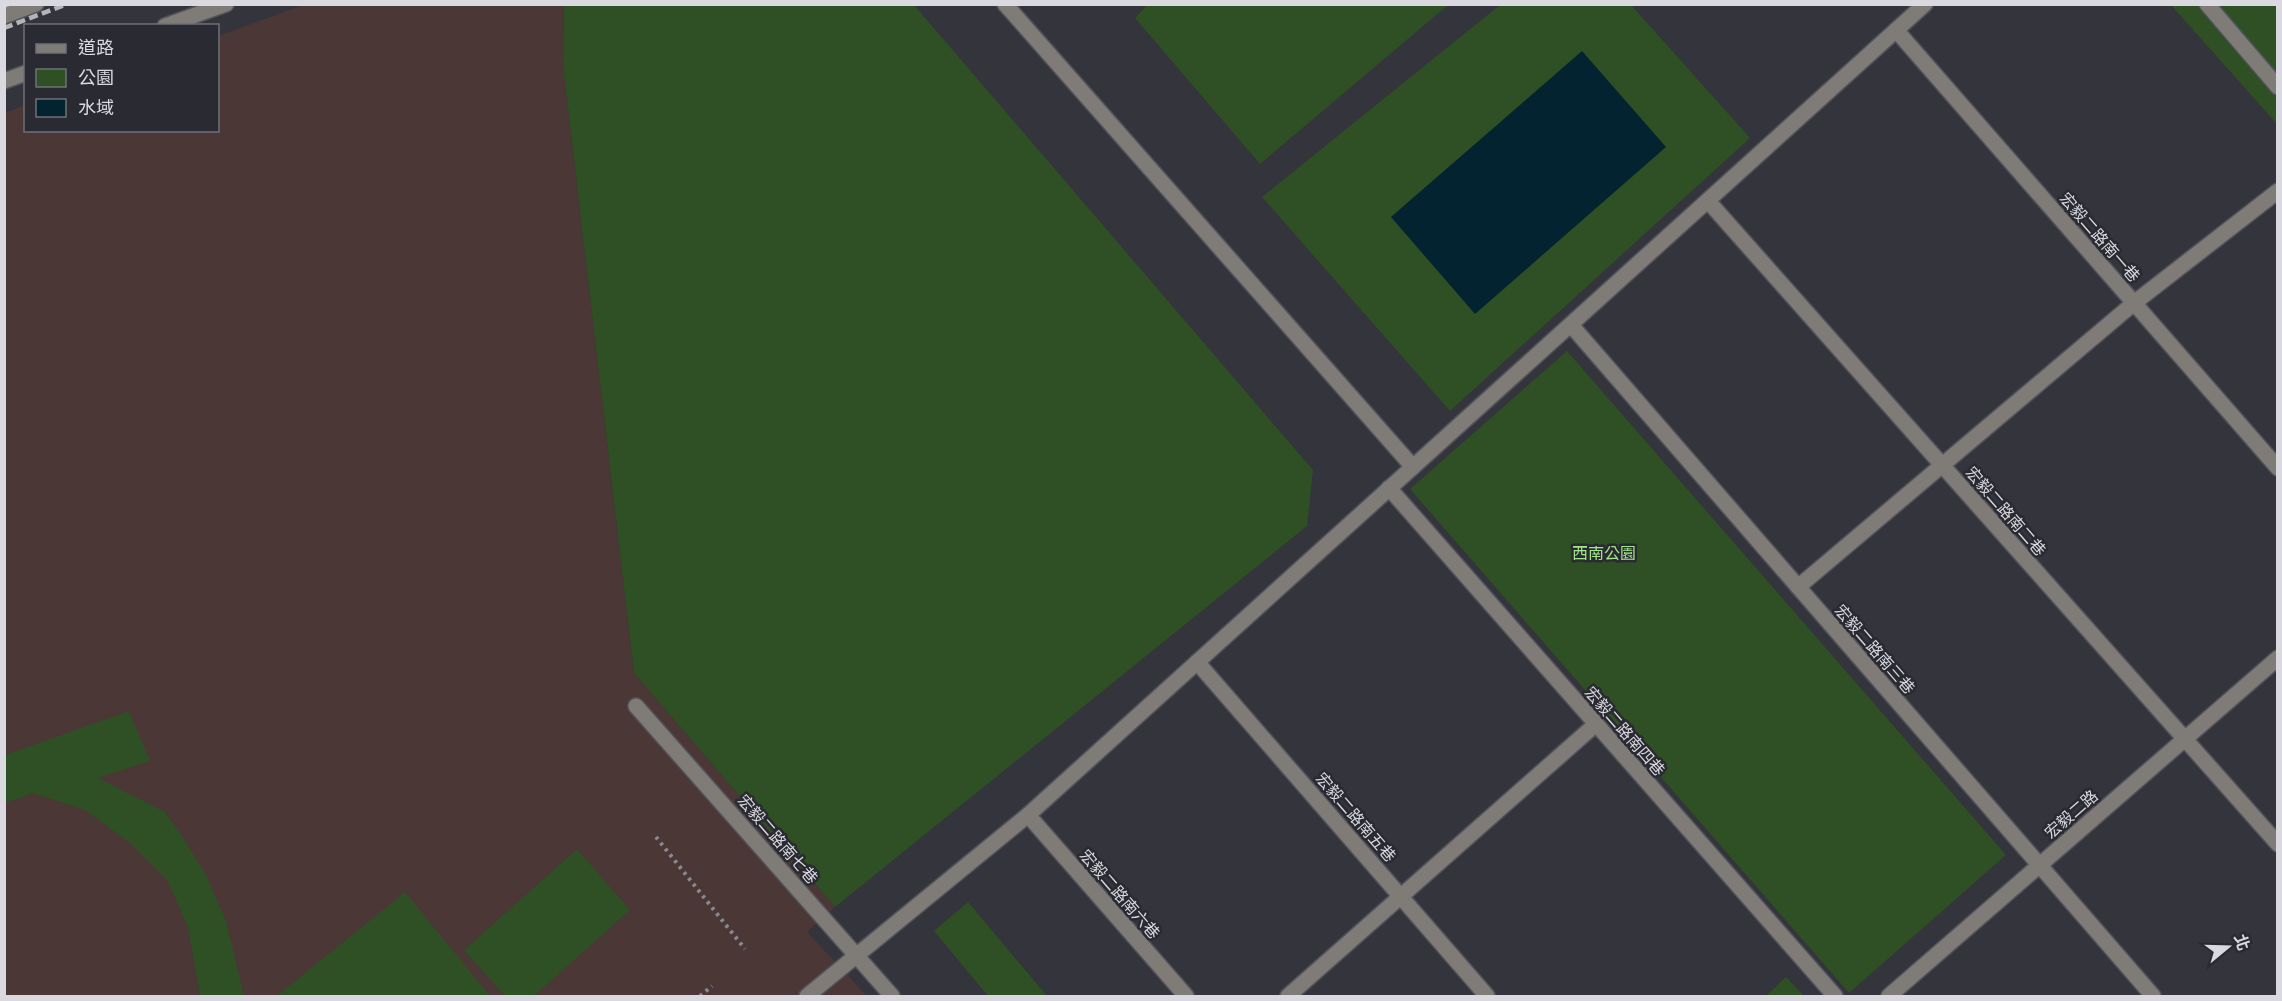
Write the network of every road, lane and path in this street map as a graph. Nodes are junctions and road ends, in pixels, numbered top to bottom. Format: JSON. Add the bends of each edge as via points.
{"nodes":[{"id":1,"x":36,"y":4,"type":"edge"},
{"id":2,"x":226,"y":4,"type":"edge"},
{"id":3,"x":1005,"y":4,"type":"edge"},
{"id":4,"x":1925,"y":4,"type":"edge"},
{"id":5,"x":2207,"y":4,"type":"edge"},
{"id":6,"x":4,"y":16,"type":"edge"},
{"id":7,"x":171,"y":24,"type":"edge"},
{"id":8,"x":1896,"y":30,"type":"junction"},
{"id":9,"x":24,"y":74,"type":"edge"},
{"id":10,"x":4,"y":81,"type":"edge"},
{"id":11,"x":2277,"y":87,"type":"edge"},
{"id":12,"x":2277,"y":191,"type":"edge"},
{"id":13,"x":1708,"y":201,"type":"junction"},
{"id":14,"x":2133,"y":303,"type":"junction"},
{"id":15,"x":1571,"y":325,"type":"junction"},
{"id":16,"x":1942,"y":465,"type":"junction"},
{"id":17,"x":1413,"y":467,"type":"junction"},
{"id":18,"x":2277,"y":468,"type":"edge"},
{"id":19,"x":1389,"y":488,"type":"junction"},
{"id":20,"x":1798,"y":587,"type":"junction"},
{"id":21,"x":2277,"y":658,"type":"edge"},
{"id":22,"x":1197,"y":662,"type":"junction"},
{"id":23,"x":636,"y":706,"type":"dead end"},
{"id":24,"x":1596,"y":724,"type":"junction"},
{"id":25,"x":2184,"y":739,"type":"junction"},
{"id":26,"x":1028,"y":815,"type":"junction"},
{"id":27,"x":656,"y":837,"type":"dead end"},
{"id":28,"x":2277,"y":844,"type":"edge"},
{"id":29,"x":2039,"y":865,"type":"junction"},
{"id":30,"x":1401,"y":897,"type":"junction"},
{"id":31,"x":745,"y":949,"type":"dead end"},
{"id":32,"x":856,"y":956,"type":"junction"},
{"id":33,"x":712,"y":986,"type":"dead end"},
{"id":34,"x":700,"y":996,"type":"edge"},
{"id":35,"x":807,"y":996,"type":"edge"},
{"id":36,"x":892,"y":996,"type":"edge"},
{"id":37,"x":1186,"y":996,"type":"edge"},
{"id":38,"x":1288,"y":996,"type":"edge"},
{"id":39,"x":1487,"y":996,"type":"edge"},
{"id":40,"x":1835,"y":996,"type":"edge"},
{"id":41,"x":1888,"y":996,"type":"edge"},
{"id":42,"x":2153,"y":996,"type":"edge"}],
"edges":[{"from":1,"to":6,"type":"street"},
{"from":2,"to":7,"type":"street"},
{"from":3,"to":17,"type":"street"},
{"from":4,"to":8,"type":"street"},
{"from":5,"to":11,"type":"street"},
{"from":8,"to":13,"type":"street"},
{"from":8,"to":14,"type":"street","name":"宏毅二路南一巷"},
{"from":9,"to":10,"type":"street"},
{"from":12,"to":14,"type":"street"},
{"from":13,"to":15,"type":"street"},
{"from":13,"to":16,"type":"street","name":"宏毅二路南二巷"},
{"from":14,"to":16,"type":"street"},
{"from":14,"to":18,"type":"street","name":"宏毅二路南一巷"},
{"from":15,"to":17,"type":"street"},
{"from":15,"to":20,"type":"street","name":"宏毅二路南三巷"},
{"from":16,"to":20,"type":"street"},
{"from":16,"to":25,"type":"street","name":"宏毅二路南二巷"},
{"from":17,"to":19,"type":"street"},
{"from":19,"to":22,"type":"street"},
{"from":19,"to":24,"type":"street","name":"宏毅二路南四巷"},
{"from":20,"to":29,"type":"street","name":"宏毅二路南三巷"},
{"from":21,"to":25,"type":"street","name":"宏毅二路"},
{"from":22,"to":26,"type":"street"},
{"from":22,"to":30,"type":"street","name":"宏毅二路南五巷"},
{"from":23,"to":32,"type":"street","name":"宏毅二路南七巷"},
{"from":24,"to":30,"type":"street"},
{"from":24,"to":40,"type":"street","name":"宏毅二路南四巷"},
{"from":25,"to":28,"type":"street","name":"宏毅二路南二巷"},
{"from":25,"to":29,"type":"street","name":"宏毅二路"},
{"from":26,"to":32,"type":"street"},
{"from":26,"to":37,"type":"street","name":"宏毅二路南六巷"},
{"from":27,"to":31,"type":"path"},
{"from":29,"to":41,"type":"street","name":"宏毅二路"},
{"from":29,"to":42,"type":"street","name":"宏毅二路南三巷"},
{"from":30,"to":38,"type":"street"},
{"from":30,"to":39,"type":"street","name":"宏毅二路南五巷"},
{"from":32,"to":35,"type":"street"},
{"from":32,"to":36,"type":"street","name":"宏毅二路南七巷"},
{"from":33,"to":34,"type":"path"}]}
